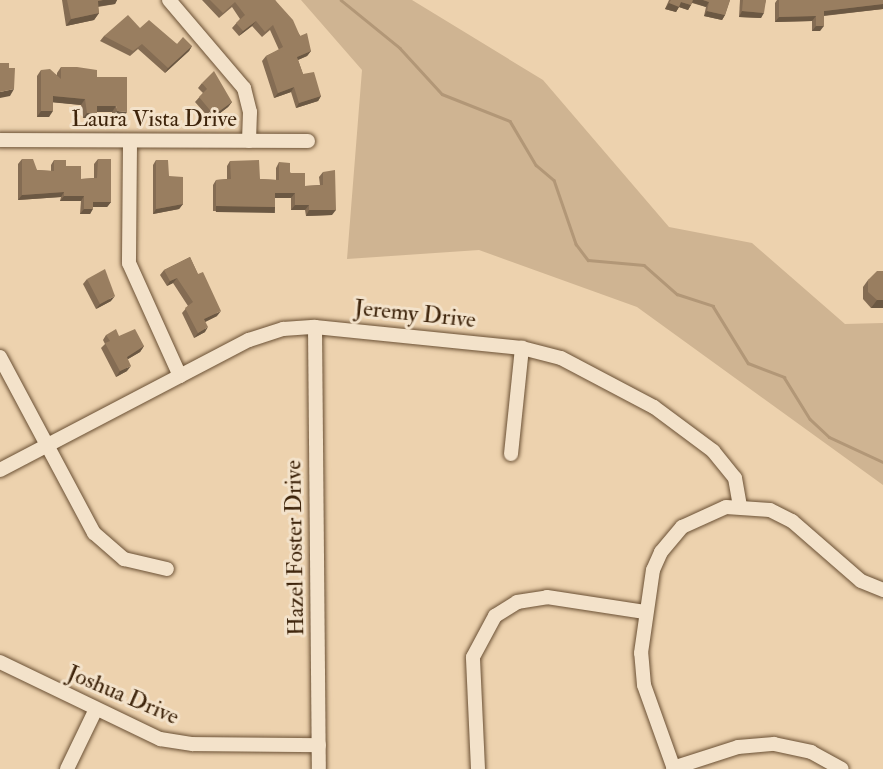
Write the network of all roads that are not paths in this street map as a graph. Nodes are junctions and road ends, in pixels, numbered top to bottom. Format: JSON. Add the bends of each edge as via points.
{"nodes":[{"id":1,"x":169,"y":0,"type":"edge"},
{"id":2,"x":0,"y":140,"type":"edge"},
{"id":3,"x":249,"y":141,"type":"junction"},
{"id":4,"x":308,"y":141,"type":"dead end"},
{"id":5,"x":130,"y":144,"type":"junction"},
{"id":6,"x":315,"y":327,"type":"junction"},
{"id":7,"x":522,"y":348,"type":"junction"},
{"id":8,"x":0,"y":357,"type":"edge"},
{"id":9,"x":180,"y":376,"type":"junction"},
{"id":10,"x":47,"y":444,"type":"junction"},
{"id":11,"x":511,"y":454,"type":"dead end"},
{"id":12,"x":0,"y":470,"type":"edge"},
{"id":13,"x":740,"y":506,"type":"junction"},
{"id":14,"x":167,"y":569,"type":"dead end"},
{"id":15,"x":883,"y":590,"type":"edge"},
{"id":16,"x":645,"y":612,"type":"junction"},
{"id":17,"x":0,"y":662,"type":"edge"},
{"id":18,"x":95,"y":710,"type":"junction"},
{"id":19,"x":319,"y":745,"type":"junction"},
{"id":20,"x":67,"y":769,"type":"edge"},
{"id":21,"x":319,"y":769,"type":"edge"},
{"id":22,"x":478,"y":769,"type":"edge"},
{"id":23,"x":673,"y":769,"type":"edge"},
{"id":24,"x":842,"y":769,"type":"edge"}],
"edges":[{"from":1,"to":3,"type":"street","via":[[244,88],[250,112]]},
{"from":2,"to":5,"type":"street","name":"Laura Vista Drive"},
{"from":3,"to":4,"type":"street","name":"Laura Vista Drive"},
{"from":3,"to":5,"type":"street","name":"Laura Vista Drive"},
{"from":5,"to":9,"type":"street","via":[[129,263]]},
{"from":6,"to":7,"type":"street","name":"Jeremy Drive"},
{"from":6,"to":9,"type":"street","name":"Jeremy Drive","via":[[264,334]]},
{"from":6,"to":19,"type":"street","name":"Hazel Foster Drive"},
{"from":7,"to":11,"type":"street"},
{"from":7,"to":13,"type":"street","name":"Jeremy Drive","via":[[561,358],[654,407],[722,461],[735,478]]},
{"from":8,"to":10,"type":"street"},
{"from":9,"to":10,"type":"street","name":"Jeremy Drive"},
{"from":10,"to":12,"type":"street"},
{"from":10,"to":14,"type":"street","via":[[84,517],[103,543],[137,565]]},
{"from":13,"to":15,"type":"street","via":[[770,510],[792,521],[861,581]]},
{"from":13,"to":16,"type":"street","via":[[709,511],[673,537],[653,570]]},
{"from":16,"to":22,"type":"street","via":[[547,597],[517,602],[495,616],[473,657]]},
{"from":16,"to":23,"type":"street","via":[[640,653],[643,685]]},
{"from":17,"to":18,"type":"street","name":"Joshua Drive"},
{"from":18,"to":19,"type":"street","name":"Joshua Drive","via":[[175,743]]},
{"from":18,"to":20,"type":"street"},
{"from":19,"to":21,"type":"street","name":"Hazel Foster Drive"},
{"from":23,"to":24,"type":"street","via":[[738,747],[774,744],[811,752]]}]}
